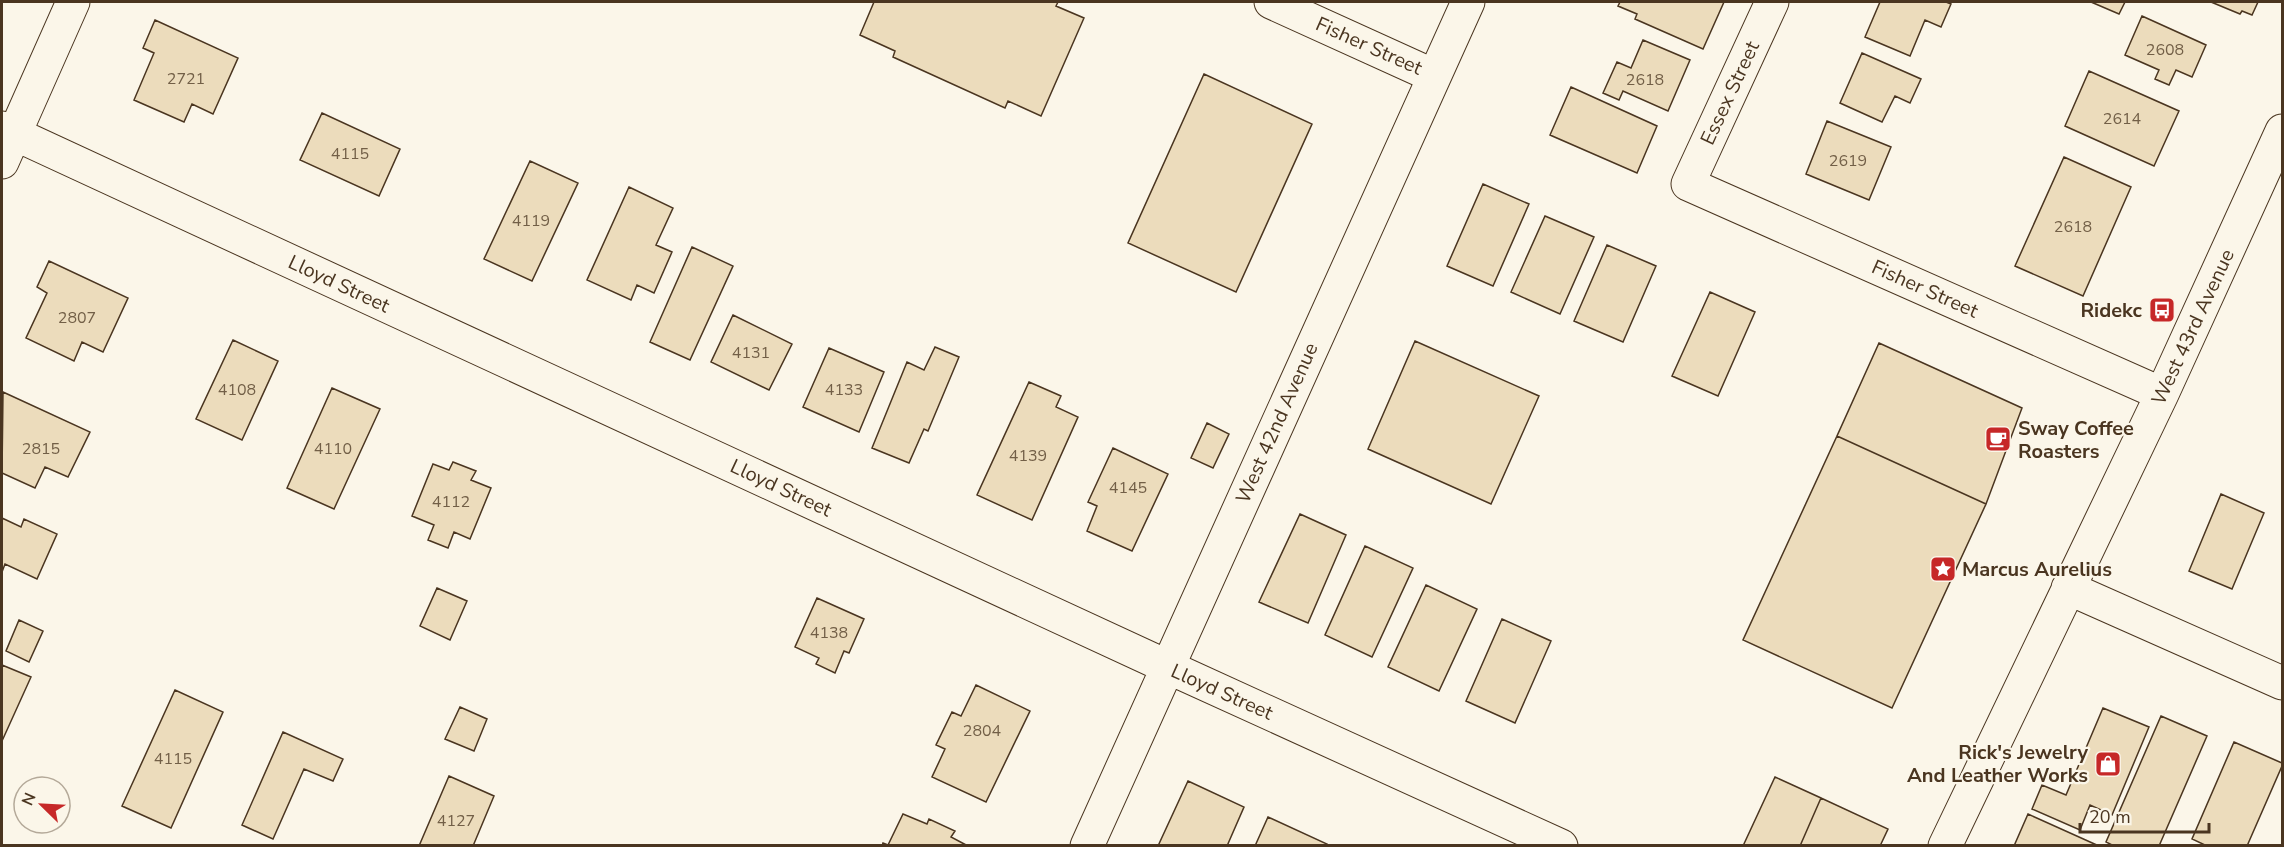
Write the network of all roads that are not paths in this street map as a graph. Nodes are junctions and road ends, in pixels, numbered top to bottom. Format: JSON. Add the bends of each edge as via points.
{"nodes":[{"id":1,"x":73,"y":2,"type":"edge"},
{"id":2,"x":1271,"y":2,"type":"edge"},
{"id":3,"x":1468,"y":2,"type":"edge"},
{"id":4,"x":1772,"y":2,"type":"edge"},
{"id":5,"x":1434,"y":76,"type":"junction"},
{"id":6,"x":2283,"y":131,"type":"edge"},
{"id":7,"x":6,"y":141,"type":"edge"},
{"id":8,"x":1688,"y":184,"type":"joint"},
{"id":9,"x":2162,"y":394,"type":"junction"},
{"id":10,"x":2068,"y":588,"type":"junction"},
{"id":11,"x":1168,"y":667,"type":"junction"},
{"id":12,"x":2283,"y":683,"type":"edge"},
{"id":13,"x":1087,"y":846,"type":"edge"},
{"id":14,"x":1561,"y":846,"type":"edge"},
{"id":15,"x":1945,"y":846,"type":"edge"}],
"edges":[{"from":1,"to":7,"type":"street"},
{"from":2,"to":5,"type":"street","name":"Fisher Street"},
{"from":3,"to":5,"type":"street","name":"West 42nd Avenue"},
{"from":4,"to":8,"type":"street","name":"Essex Street"},
{"from":5,"to":11,"type":"street","name":"West 42nd Avenue"},
{"from":6,"to":9,"type":"street","name":"West 43rd Avenue"},
{"from":7,"to":11,"type":"street","name":"Lloyd Street"},
{"from":8,"to":9,"type":"street","name":"Fisher Street"},
{"from":9,"to":10,"type":"street","name":"West 43rd Avenue"},
{"from":10,"to":12,"type":"street"},
{"from":10,"to":15,"type":"street","name":"West 43rd Avenue"},
{"from":11,"to":13,"type":"street","name":"West 42nd Avenue"},
{"from":11,"to":14,"type":"street","name":"Lloyd Street"}]}
